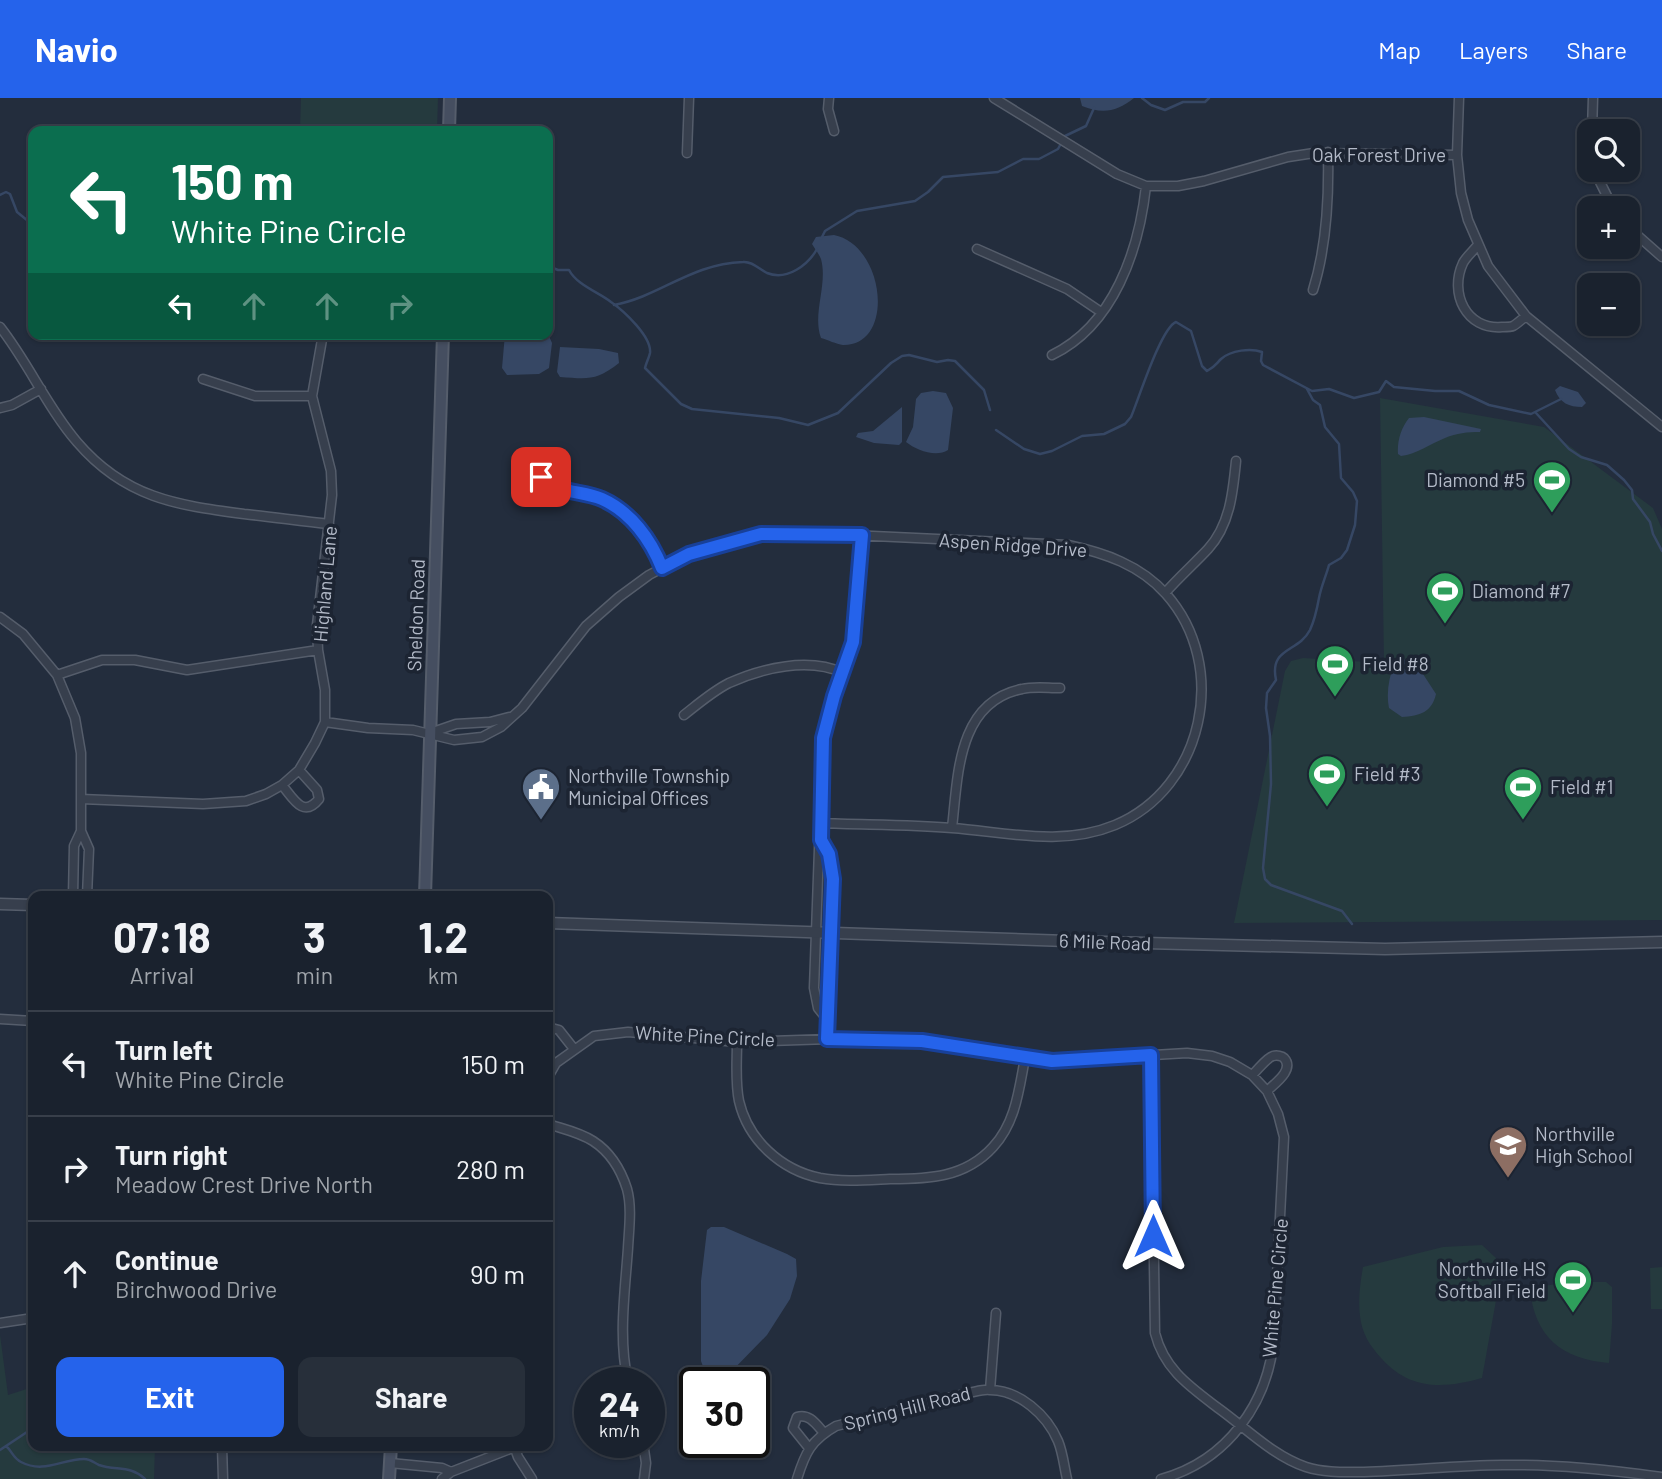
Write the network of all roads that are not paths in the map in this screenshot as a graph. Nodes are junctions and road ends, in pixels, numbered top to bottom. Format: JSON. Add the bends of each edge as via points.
{"nodes":[{"id":1,"x":450,"y":98,"type":"edge"},
{"id":2,"x":689,"y":98,"type":"edge"},
{"id":3,"x":829,"y":98,"type":"edge"},
{"id":4,"x":994,"y":98,"type":"edge"},
{"id":5,"x":1459,"y":98,"type":"edge"},
{"id":6,"x":1593,"y":98,"type":"edge"},
{"id":7,"x":1592,"y":119,"type":"edge"},
{"id":8,"x":449,"y":126,"type":"edge"},
{"id":9,"x":834,"y":131,"type":"dead end"},
{"id":10,"x":1328,"y":152,"type":"junction"},
{"id":11,"x":687,"y":153,"type":"dead end"},
{"id":12,"x":1457,"y":155,"type":"junction"},
{"id":13,"x":1146,"y":186,"type":"junction"},
{"id":14,"x":1640,"y":238,"type":"edge"},
{"id":15,"x":1478,"y":246,"type":"junction"},
{"id":16,"x":976,"y":249,"type":"dead end"},
{"id":17,"x":1662,"y":257,"type":"edge"},
{"id":18,"x":1313,"y":290,"type":"dead end"},
{"id":19,"x":1101,"y":312,"type":"junction"},
{"id":20,"x":1526,"y":316,"type":"junction"},
{"id":21,"x":0,"y":327,"type":"edge"},
{"id":22,"x":322,"y":340,"type":"edge"},
{"id":23,"x":443,"y":340,"type":"edge"},
{"id":24,"x":1052,"y":355,"type":"dead end"},
{"id":25,"x":203,"y":379,"type":"dead end"},
{"id":26,"x":40,"y":389,"type":"junction"},
{"id":27,"x":312,"y":396,"type":"junction"},
{"id":28,"x":0,"y":408,"type":"edge"},
{"id":29,"x":1662,"y":427,"type":"edge"},
{"id":30,"x":1236,"y":461,"type":"dead end"},
{"id":31,"x":557,"y":488,"type":"dead end"},
{"id":32,"x":329,"y":524,"type":"junction"},
{"id":33,"x":862,"y":535,"type":"junction"},
{"id":34,"x":662,"y":568,"type":"junction"},
{"id":35,"x":1165,"y":593,"type":"junction"},
{"id":36,"x":0,"y":617,"type":"edge"},
{"id":37,"x":318,"y":650,"type":"junction"},
{"id":38,"x":843,"y":673,"type":"junction"},
{"id":39,"x":57,"y":675,"type":"junction"},
{"id":40,"x":1060,"y":688,"type":"dead end"},
{"id":41,"x":684,"y":715,"type":"dead end"},
{"id":42,"x":510,"y":716,"type":"junction"},
{"id":43,"x":325,"y":722,"type":"junction"},
{"id":44,"x":430,"y":733,"type":"junction"},
{"id":45,"x":299,"y":770,"type":"junction"},
{"id":46,"x":282,"y":785,"type":"junction"},
{"id":47,"x":81,"y":799,"type":"junction"},
{"id":48,"x":820,"y":823,"type":"junction"},
{"id":49,"x":952,"y":828,"type":"junction"},
{"id":50,"x":81,"y":831,"type":"junction"},
{"id":51,"x":821,"y":840,"type":"junction"},
{"id":52,"x":73,"y":891,"type":"edge"},
{"id":53,"x":87,"y":891,"type":"edge"},
{"id":54,"x":425,"y":891,"type":"edge"},
{"id":55,"x":0,"y":904,"type":"edge"},
{"id":56,"x":28,"y":905,"type":"edge"},
{"id":57,"x":553,"y":923,"type":"edge"},
{"id":58,"x":815,"y":932,"type":"junction"},
{"id":59,"x":831,"y":933,"type":"junction"},
{"id":60,"x":1662,"y":942,"type":"edge"},
{"id":61,"x":826,"y":1018,"type":"junction"},
{"id":62,"x":0,"y":1019,"type":"edge"},
{"id":63,"x":28,"y":1021,"type":"edge"},
{"id":64,"x":553,"y":1028,"type":"edge"},
{"id":65,"x":827,"y":1039,"type":"junction"},
{"id":66,"x":737,"y":1042,"type":"junction"},
{"id":67,"x":574,"y":1049,"type":"junction"},
{"id":68,"x":1151,"y":1055,"type":"junction"},
{"id":69,"x":1025,"y":1058,"type":"junction"},
{"id":70,"x":553,"y":1060,"type":"edge"},
{"id":71,"x":556,"y":1063,"type":"junction"},
{"id":72,"x":553,"y":1068,"type":"edge"},
{"id":73,"x":1252,"y":1076,"type":"junction"},
{"id":74,"x":1267,"y":1091,"type":"junction"},
{"id":75,"x":553,"y":1126,"type":"edge"},
{"id":76,"x":996,"y":1313,"type":"dead end"},
{"id":77,"x":28,"y":1319,"type":"edge"},
{"id":78,"x":0,"y":1323,"type":"edge"},
{"id":79,"x":626,"y":1367,"type":"edge"},
{"id":80,"x":990,"y":1390,"type":"junction"},
{"id":81,"x":1242,"y":1426,"type":"junction"},
{"id":82,"x":824,"y":1433,"type":"junction"},
{"id":83,"x":809,"y":1448,"type":"junction"},
{"id":84,"x":222,"y":1451,"type":"edge"},
{"id":85,"x":391,"y":1451,"type":"edge"},
{"id":86,"x":503,"y":1451,"type":"edge"},
{"id":87,"x":516,"y":1451,"type":"edge"},
{"id":88,"x":645,"y":1458,"type":"edge"},
{"id":89,"x":390,"y":1463,"type":"junction"},
{"id":90,"x":451,"y":1472,"type":"junction"},
{"id":91,"x":1397,"y":1475,"type":"edge"},
{"id":92,"x":1662,"y":1477,"type":"edge"},
{"id":93,"x":223,"y":1479,"type":"edge"},
{"id":94,"x":388,"y":1479,"type":"edge"},
{"id":95,"x":442,"y":1479,"type":"edge"},
{"id":96,"x":532,"y":1479,"type":"edge"},
{"id":97,"x":644,"y":1479,"type":"edge"},
{"id":98,"x":797,"y":1479,"type":"edge"},
{"id":99,"x":1066,"y":1479,"type":"edge"},
{"id":100,"x":1161,"y":1479,"type":"edge"}],
"edges":[{"from":1,"to":8,"type":"main road"},
{"from":2,"to":11,"type":"street"},
{"from":3,"to":9,"type":"street"},
{"from":4,"to":13,"type":"street","name":"Oak Forest Drive","via":[[1116,174]]},
{"from":5,"to":12,"type":"street"},
{"from":6,"to":7,"type":"street"},
{"from":10,"to":12,"type":"street","name":"Oak Forest Drive"},
{"from":10,"to":13,"type":"street","name":"Oak Forest Drive","via":[[1289,157],[1178,186]]},
{"from":10,"to":18,"type":"street","via":[[1322,246]]},
{"from":12,"to":15,"type":"street","via":[[1461,193]]},
{"from":13,"to":19,"type":"street","via":[[1130,261]]},
{"from":14,"to":17,"type":"street"},
{"from":15,"to":20,"type":"street"},
{"from":15,"to":20,"type":"street","via":[[1464,261],[1458,280],[1458,296],[1465,311],[1475,322],[1492,328],[1512,327]]},
{"from":16,"to":19,"type":"street","via":[[1058,285]]},
{"from":19,"to":24,"type":"street","via":[[1069,347]]},
{"from":20,"to":29,"type":"street"},
{"from":21,"to":26,"type":"street"},
{"from":22,"to":27,"type":"street","name":"Highland Lane"},
{"from":23,"to":44,"type":"main road","name":"Sheldon Road"},
{"from":25,"to":27,"type":"street","via":[[255,396]]},
{"from":26,"to":28,"type":"street"},
{"from":26,"to":32,"type":"street","via":[[95,461],[139,490],[186,506]]},
{"from":27,"to":32,"type":"street","name":"Highland Lane","via":[[332,481]]},
{"from":30,"to":35,"type":"street","via":[[1222,529]]},
{"from":31,"to":34,"type":"street","via":[[604,500],[620,510],[647,538]]},
{"from":32,"to":37,"type":"street","name":"Highland Lane"},
{"from":33,"to":34,"type":"street","name":"Aspen Ridge Drive","via":[[761,534],[689,554]]},
{"from":33,"to":35,"type":"street","name":"Aspen Ridge Drive","via":[[1068,545],[1123,561]]},
{"from":33,"to":38,"type":"street","via":[[856,626]]},
{"from":34,"to":42,"type":"street","name":"Aspen Ridge Drive","via":[[586,626]]},
{"from":35,"to":49,"type":"street","name":"Aspen Ridge Drive","via":[[1180,613],[1197,652],[1202,702],[1193,744],[1162,793],[1127,820],[1083,835],[1016,835]]},
{"from":36,"to":39,"type":"street","via":[[23,634]]},
{"from":37,"to":39,"type":"street","via":[[187,670],[135,660],[102,660]]},
{"from":37,"to":43,"type":"street","name":"Highland Lane"},
{"from":38,"to":41,"type":"street","via":[[813,666],[767,670],[728,684]]},
{"from":38,"to":48,"type":"street","via":[[823,738]]},
{"from":39,"to":47,"type":"street","via":[[75,718],[82,753]]},
{"from":40,"to":49,"type":"street","via":[[1011,691],[977,717],[963,744]]},
{"from":42,"to":44,"type":"street"},
{"from":42,"to":44,"type":"street","name":"Aspen Ridge Drive","via":[[482,737],[454,740]]},
{"from":43,"to":44,"type":"street","name":"Aspen Ridge Drive"},
{"from":43,"to":45,"type":"street","name":"Highland Lane"},
{"from":44,"to":54,"type":"main road","name":"Sheldon Road"},
{"from":45,"to":46,"type":"street","name":"Highland Lane"},
{"from":45,"to":46,"type":"street","via":[[317,790],[319,799],[313,806],[299,807]]},
{"from":46,"to":47,"type":"street","name":"Highland Lane","via":[[246,801],[229,803]]},
{"from":47,"to":50,"type":"street"},
{"from":48,"to":49,"type":"street","name":"Aspen Ridge Drive"},
{"from":48,"to":51,"type":"street"},
{"from":50,"to":52,"type":"street","via":[[74,846]]},
{"from":50,"to":53,"type":"street","via":[[89,849]]},
{"from":51,"to":58,"type":"street"},
{"from":51,"to":59,"type":"street","via":[[829,854],[833,879]]},
{"from":55,"to":56,"type":"street"},
{"from":57,"to":58,"type":"street","name":"6 Mile Road"},
{"from":58,"to":59,"type":"street","name":"6 Mile Road"},
{"from":58,"to":61,"type":"street","via":[[814,988],[818,1008]]},
{"from":59,"to":60,"type":"street","name":"6 Mile Road","via":[[1385,948]]},
{"from":59,"to":61,"type":"street"},
{"from":61,"to":65,"type":"street"},
{"from":62,"to":63,"type":"street"},
{"from":64,"to":67,"type":"street"},
{"from":65,"to":66,"type":"street","name":"White Pine Circle"},
{"from":65,"to":69,"type":"street","name":"White Pine Circle","via":[[922,1041]]},
{"from":66,"to":67,"type":"street","name":"White Pine Circle","via":[[628,1032],[594,1036]]},
{"from":66,"to":69,"type":"street","via":[[740,1102],[754,1135],[780,1161],[807,1175],[828,1179],[934,1178],[971,1165],[992,1149],[1011,1120]]},
{"from":67,"to":71,"type":"street","name":"White Pine Circle"},
{"from":68,"to":69,"type":"street","name":"White Pine Circle","via":[[1052,1061]]},
{"from":68,"to":73,"type":"street","name":"White Pine Circle","via":[[1212,1055]]},
{"from":68,"to":81,"type":"street","via":[[1157,1344],[1174,1373]]},
{"from":70,"to":71,"type":"street"},
{"from":71,"to":72,"type":"street","name":"White Pine Circle"},
{"from":73,"to":74,"type":"street","name":"White Pine Circle"},
{"from":73,"to":74,"type":"street","via":[[1271,1057],[1284,1058],[1285,1074]]},
{"from":74,"to":81,"type":"street","name":"White Pine Circle","via":[[1283,1128],[1285,1152],[1274,1340],[1265,1380]]},
{"from":75,"to":79,"type":"street","via":[[577,1133],[608,1154],[627,1191],[630,1214],[622,1339]]},
{"from":76,"to":80,"type":"street"},
{"from":77,"to":78,"type":"street"},
{"from":80,"to":82,"type":"street","name":"Spring Hill Road","via":[[836,1426]]},
{"from":80,"to":99,"type":"street","name":"Spring Hill Road","via":[[1025,1401],[1043,1417],[1059,1443]]},
{"from":81,"to":91,"type":"street","via":[[1282,1456],[1309,1468]]},
{"from":81,"to":100,"type":"street","name":"White Pine Circle","via":[[1191,1468]]},
{"from":82,"to":83,"type":"street","name":"Spring Hill Road"},
{"from":82,"to":83,"type":"street","name":"Spring Hill Road","via":[[809,1418],[797,1417],[793,1428]]},
{"from":83,"to":98,"type":"street","name":"Spring Hill Road"},
{"from":84,"to":93,"type":"street"},
{"from":85,"to":89,"type":"main road"},
{"from":86,"to":90,"type":"street"},
{"from":87,"to":96,"type":"street"},
{"from":88,"to":97,"type":"street"},
{"from":89,"to":90,"type":"street"},
{"from":89,"to":94,"type":"main road"},
{"from":90,"to":95,"type":"street"},
{"from":91,"to":92,"type":"street","via":[[1556,1465]]}]}
